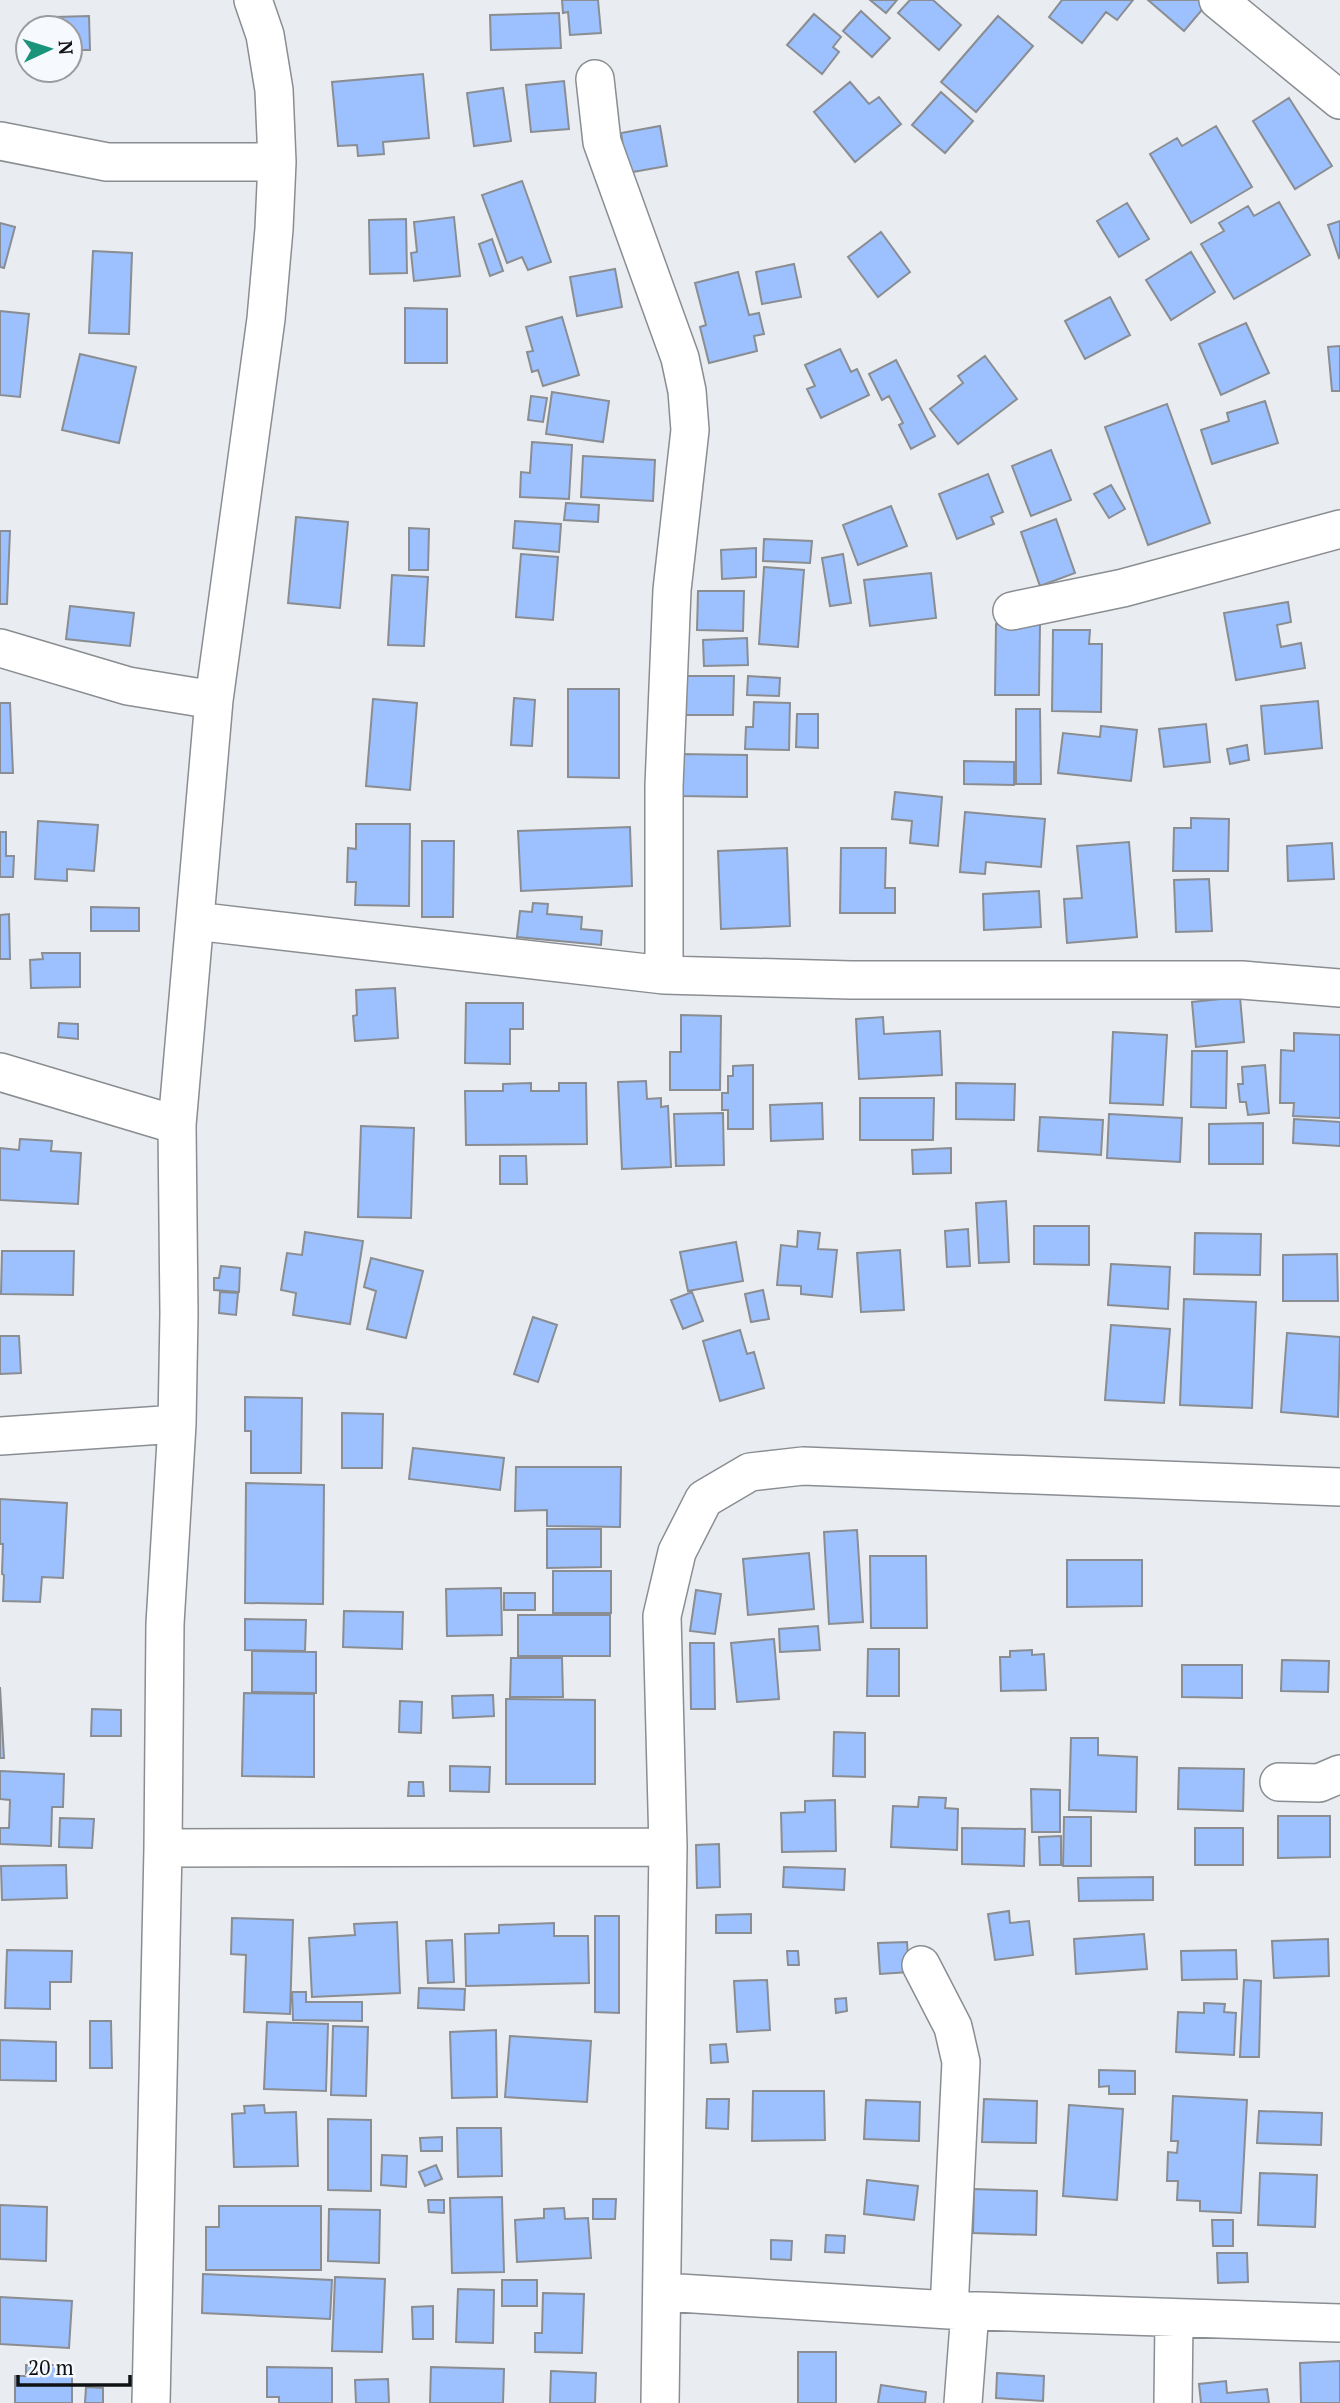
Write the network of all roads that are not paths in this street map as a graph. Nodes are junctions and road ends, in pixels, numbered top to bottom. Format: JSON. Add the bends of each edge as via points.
{"nodes":[{"id":1,"x":253,"y":0,"type":"edge"},
{"id":2,"x":1218,"y":0,"type":"edge"},
{"id":3,"x":595,"y":79,"type":"dead end"},
{"id":4,"x":1340,"y":100,"type":"edge"},
{"id":5,"x":0,"y":141,"type":"edge"},
{"id":6,"x":277,"y":162,"type":"junction"},
{"id":7,"x":1340,"y":529,"type":"edge"},
{"id":8,"x":1012,"y":611,"type":"dead end"},
{"id":9,"x":0,"y":648,"type":"edge"},
{"id":10,"x":214,"y":700,"type":"junction"},
{"id":11,"x":195,"y":921,"type":"junction"},
{"id":12,"x":663,"y":975,"type":"junction"},
{"id":13,"x":1340,"y":988,"type":"edge"},
{"id":14,"x":0,"y":1072,"type":"edge"},
{"id":15,"x":177,"y":1125,"type":"junction"},
{"id":16,"x":177,"y":1424,"type":"junction"},
{"id":17,"x":0,"y":1436,"type":"edge"},
{"id":18,"x":1340,"y":1487,"type":"edge"},
{"id":19,"x":1340,"y":1774,"type":"edge"},
{"id":20,"x":1279,"y":1782,"type":"dead end"},
{"id":21,"x":668,"y":1847,"type":"junction"},
{"id":22,"x":163,"y":1848,"type":"junction"},
{"id":23,"x":921,"y":1965,"type":"dead end"},
{"id":24,"x":663,"y":2292,"type":"junction"},
{"id":25,"x":959,"y":2310,"type":"junction"},
{"id":26,"x":1174,"y":2319,"type":"junction"},
{"id":27,"x":1340,"y":2323,"type":"edge"},
{"id":28,"x":151,"y":2403,"type":"edge"},
{"id":29,"x":660,"y":2403,"type":"edge"},
{"id":30,"x":964,"y":2403,"type":"edge"},
{"id":31,"x":1173,"y":2403,"type":"edge"}],
"edges":[{"from":1,"to":6,"type":"street","via":[[265,36],[274,90]]},
{"from":2,"to":4,"type":"street"},
{"from":3,"to":12,"type":"street","via":[[602,142],[680,358],[690,430],[672,590]]},
{"from":5,"to":6,"type":"street","via":[[107,162]]},
{"from":6,"to":10,"type":"street","via":[[266,319]]},
{"from":7,"to":8,"type":"street","via":[[1124,588]]},
{"from":9,"to":10,"type":"street","via":[[128,686]]},
{"from":10,"to":11,"type":"street"},
{"from":11,"to":12,"type":"street"},
{"from":11,"to":15,"type":"street"},
{"from":12,"to":13,"type":"street","via":[[1242,980]]},
{"from":14,"to":15,"type":"street"},
{"from":15,"to":16,"type":"street"},
{"from":16,"to":17,"type":"street"},
{"from":16,"to":22,"type":"street","via":[[165,1624]]},
{"from":18,"to":21,"type":"street","via":[[803,1466],[750,1472],[704,1499],[677,1552],[662,1616]]},
{"from":19,"to":20,"type":"street","via":[[1319,1783]]},
{"from":21,"to":22,"type":"street"},
{"from":21,"to":24,"type":"street"},
{"from":22,"to":28,"type":"street"},
{"from":23,"to":25,"type":"street","via":[[953,2027],[961,2062]]},
{"from":24,"to":25,"type":"street"},
{"from":24,"to":29,"type":"street"},
{"from":25,"to":26,"type":"street"},
{"from":25,"to":30,"type":"street"},
{"from":26,"to":27,"type":"street"},
{"from":26,"to":31,"type":"street"}]}
